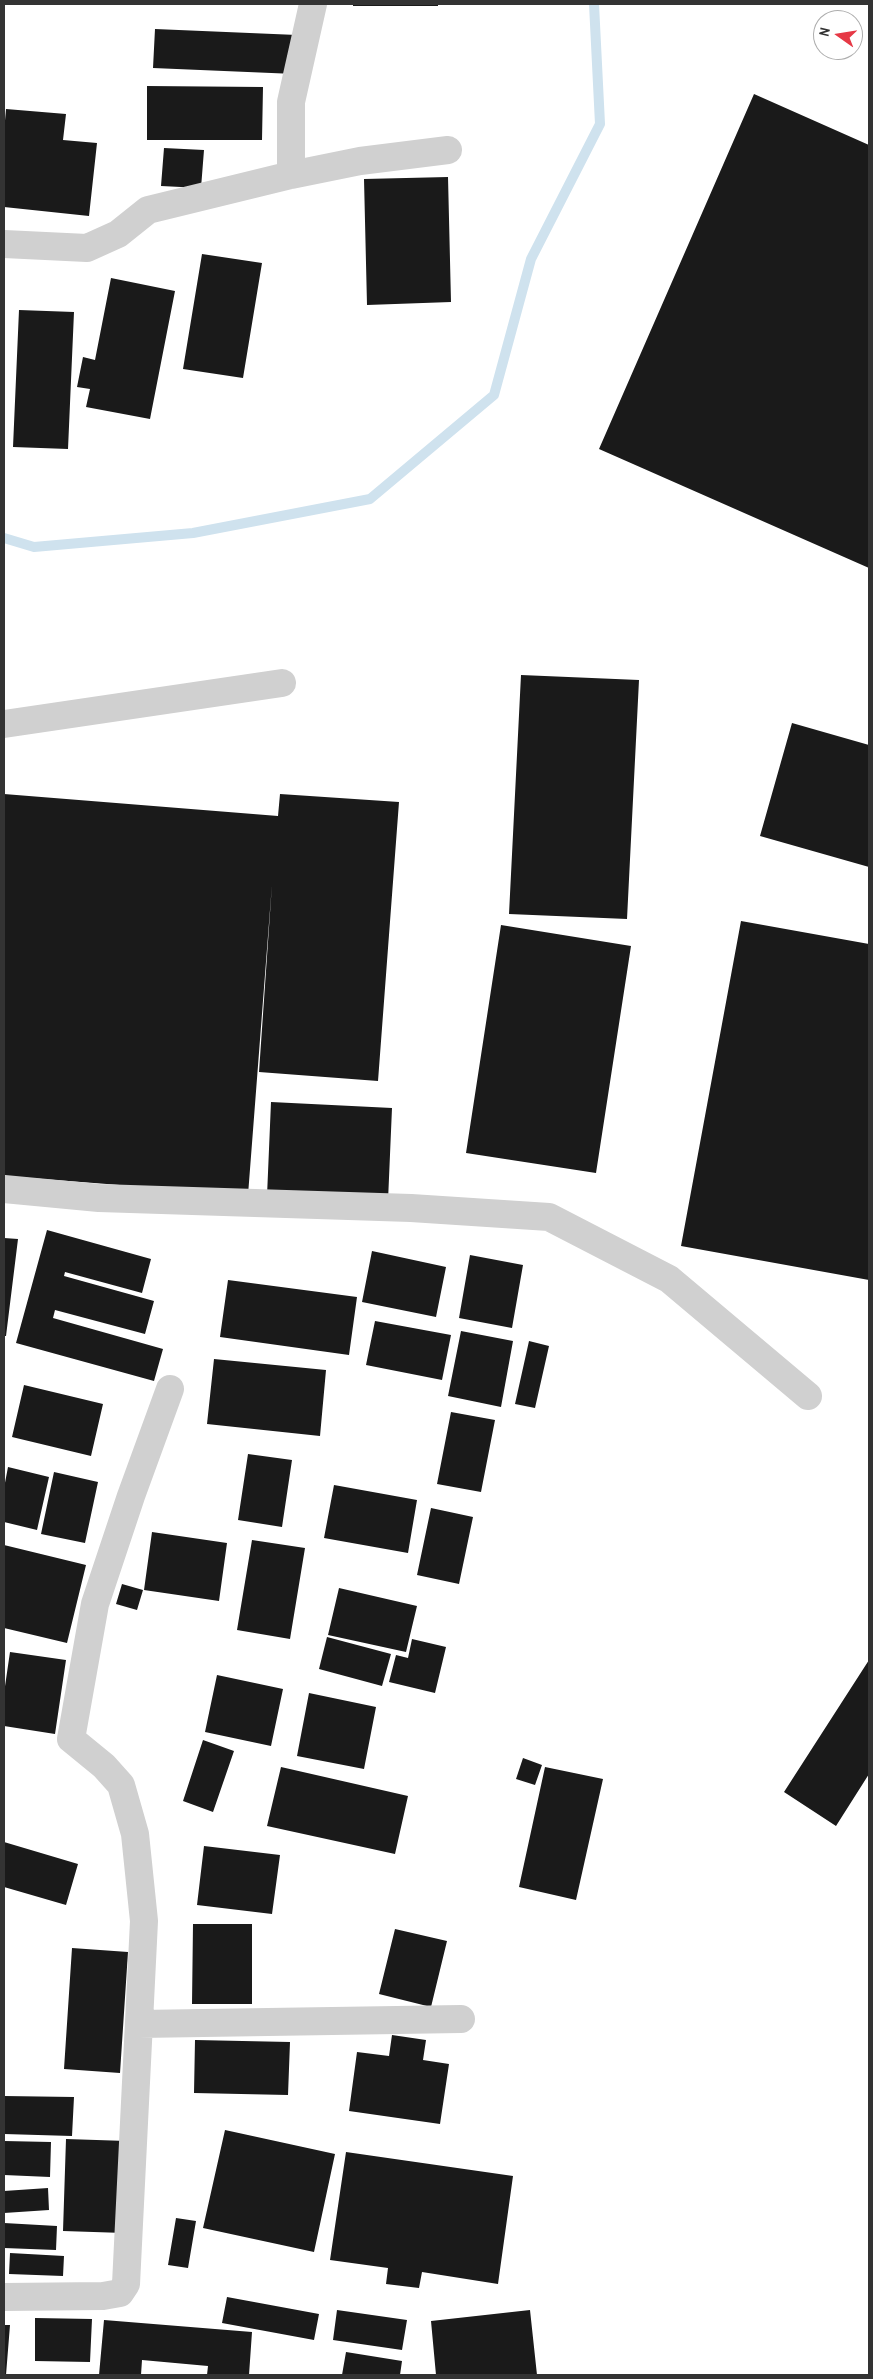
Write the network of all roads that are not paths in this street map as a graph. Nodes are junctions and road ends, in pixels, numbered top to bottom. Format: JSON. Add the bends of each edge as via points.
{"nodes":[{"id":1,"x":313,"y":4,"type":"edge"},
{"id":2,"x":448,"y":150,"type":"dead end"},
{"id":3,"x":291,"y":175,"type":"junction"},
{"id":4,"x":4,"y":244,"type":"edge"},
{"id":5,"x":282,"y":683,"type":"dead end"},
{"id":6,"x":4,"y":724,"type":"edge"},
{"id":7,"x":4,"y":1189,"type":"edge"},
{"id":8,"x":170,"y":1389,"type":"dead end"},
{"id":9,"x":808,"y":1396,"type":"dead end"},
{"id":10,"x":462,"y":2019,"type":"dead end"},
{"id":11,"x":139,"y":2024,"type":"junction"},
{"id":12,"x":4,"y":2297,"type":"edge"}],
"edges":[{"from":1,"to":3,"type":"street","via":[[291,102]]},
{"from":2,"to":3,"type":"street","via":[[360,161]]},
{"from":3,"to":4,"type":"street","via":[[148,210],[118,234],[87,248]]},
{"from":5,"to":6,"type":"street"},
{"from":7,"to":9,"type":"street","via":[[99,1198],[411,1208],[549,1217],[669,1278]]},
{"from":8,"to":11,"type":"street","via":[[95,1604],[71,1739],[121,1785],[135,1834],[144,1921]]},
{"from":10,"to":11,"type":"street"},
{"from":11,"to":12,"type":"street","via":[[126,2284],[120,2293],[103,2296]]}]}
